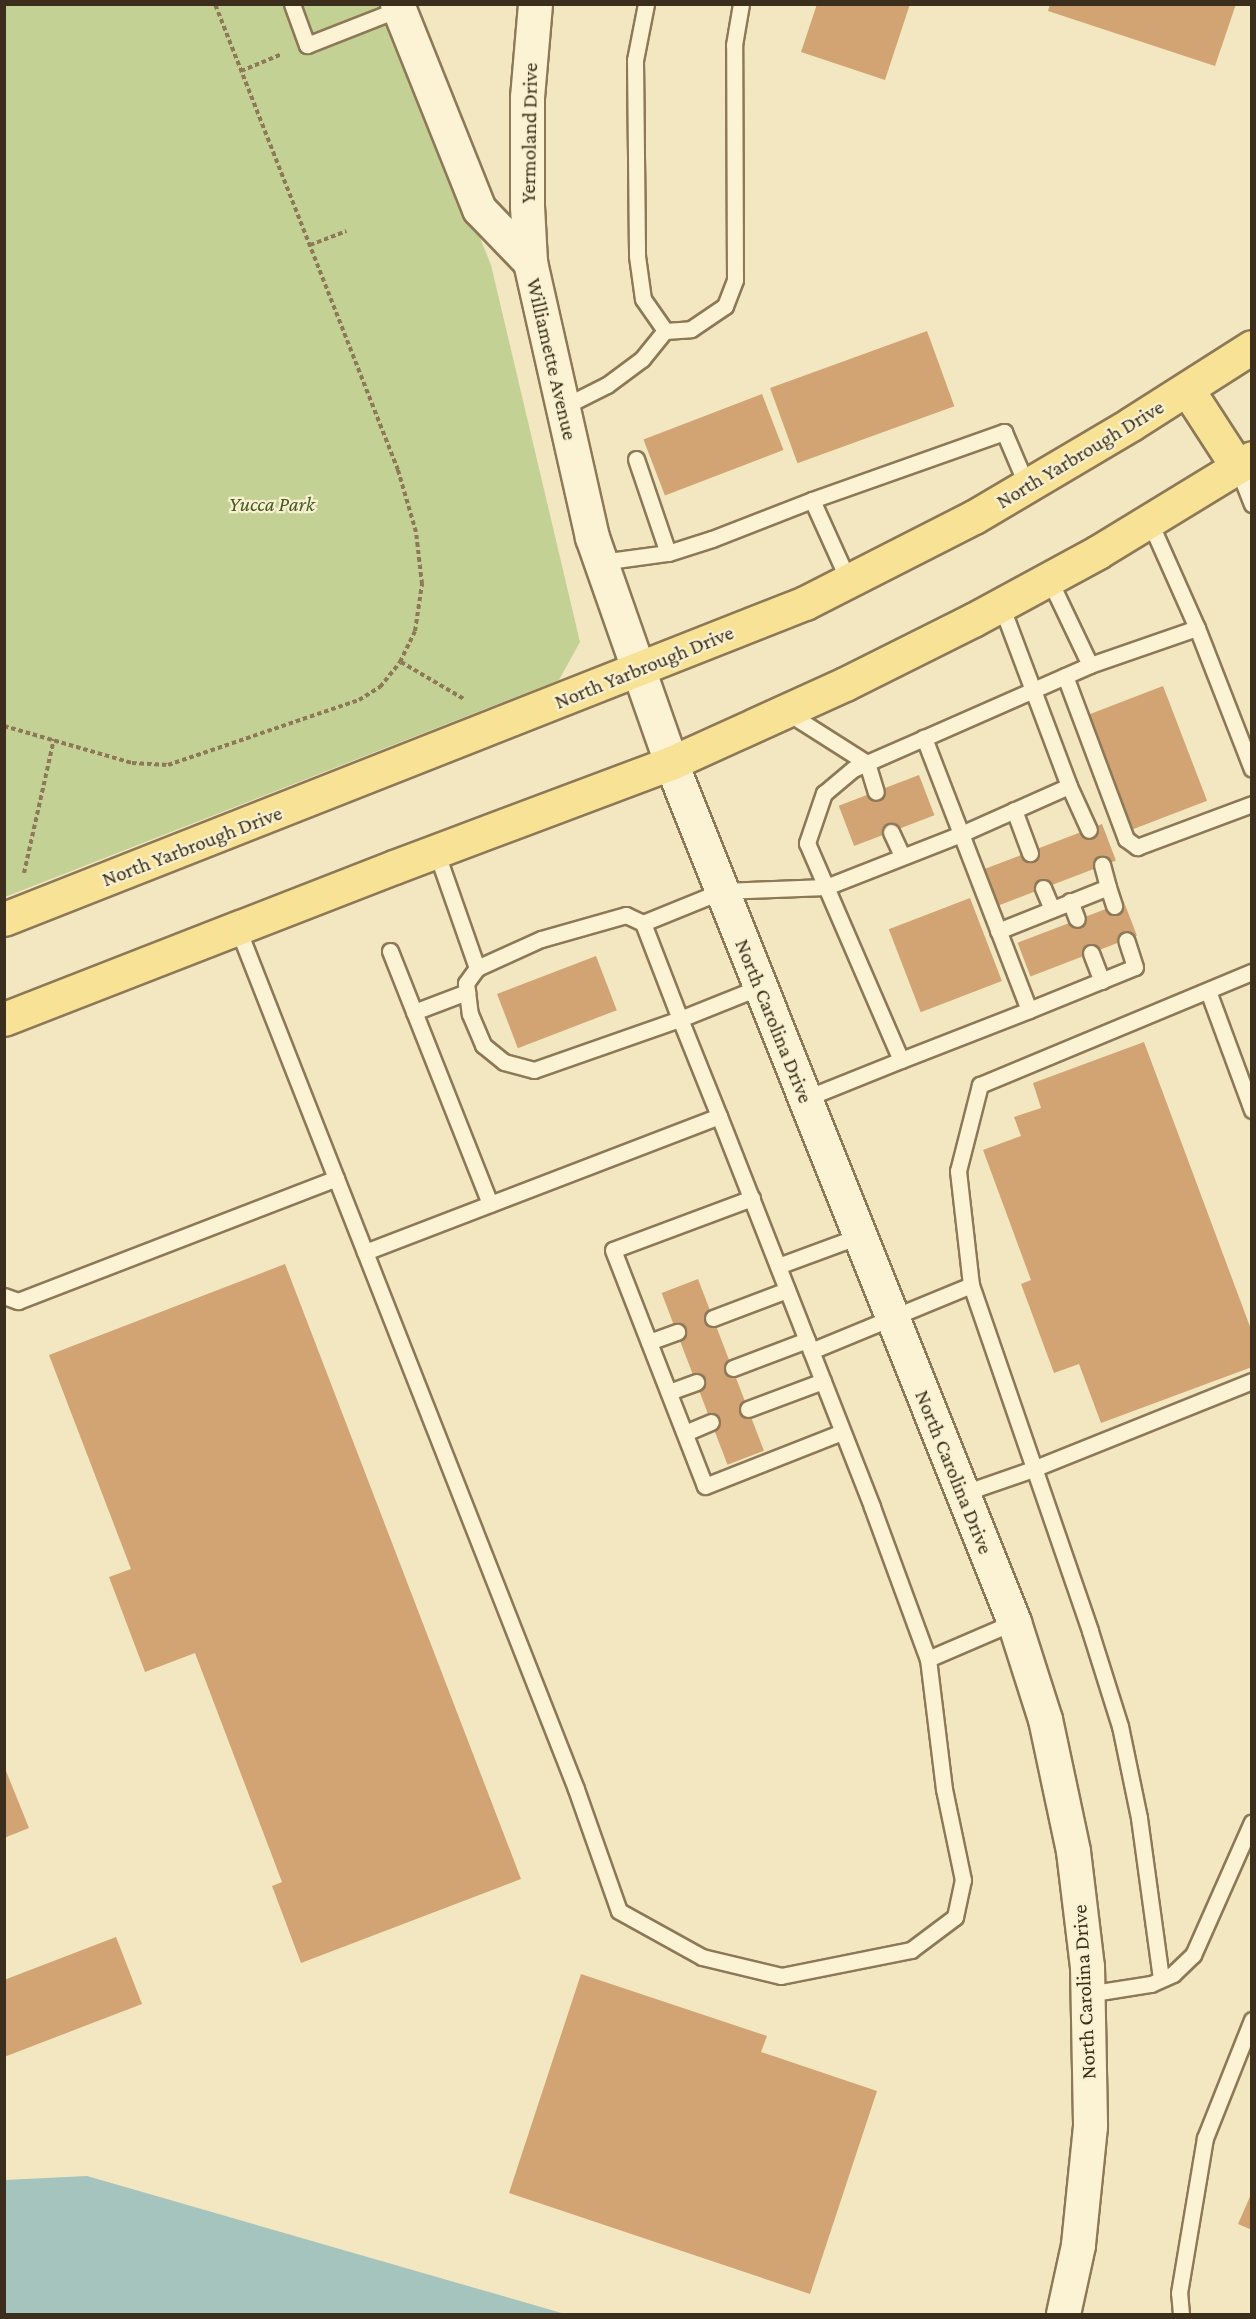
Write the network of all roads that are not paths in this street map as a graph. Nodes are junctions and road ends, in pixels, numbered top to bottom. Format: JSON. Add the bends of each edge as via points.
{"nodes":[{"id":1,"x":292,"y":4,"type":"edge"},
{"id":2,"x":535,"y":4,"type":"edge"},
{"id":3,"x":646,"y":4,"type":"edge"},
{"id":4,"x":741,"y":4,"type":"edge"},
{"id":5,"x":398,"y":7,"type":"edge"},
{"id":6,"x":530,"y":262,"type":"junction"},
{"id":7,"x":665,"y":331,"type":"junction"},
{"id":8,"x":1251,"y":347,"type":"edge"},
{"id":9,"x":1186,"y":389,"type":"junction"},
{"id":10,"x":563,"y":407,"type":"junction"},
{"id":11,"x":636,"y":459,"type":"dead end"},
{"id":12,"x":1244,"y":462,"type":"edge"},
{"id":13,"x":1027,"y":486,"type":"junction"},
{"id":14,"x":812,"y":500,"type":"junction"},
{"id":15,"x":1251,"y":504,"type":"edge"},
{"id":16,"x":1149,"y":520,"type":"junction"},
{"id":17,"x":668,"y":553,"type":"junction"},
{"id":18,"x":601,"y":562,"type":"junction"},
{"id":19,"x":1049,"y":579,"type":"junction"},
{"id":20,"x":849,"y":582,"type":"junction"},
{"id":21,"x":1001,"y":604,"type":"junction"},
{"id":22,"x":1197,"y":628,"type":"junction"},
{"id":23,"x":1090,"y":665,"type":"junction"},
{"id":24,"x":638,"y":668,"type":"junction"},
{"id":25,"x":1065,"y":676,"type":"junction"},
{"id":26,"x":1035,"y":689,"type":"junction"},
{"id":27,"x":785,"y":711,"type":"junction"},
{"id":28,"x":924,"y":738,"type":"junction"},
{"id":29,"x":671,"y":763,"type":"junction"},
{"id":30,"x":867,"y":763,"type":"junction"},
{"id":31,"x":1251,"y":769,"type":"edge"},
{"id":32,"x":1069,"y":786,"type":"junction"},
{"id":33,"x":876,"y":792,"type":"dead end"},
{"id":34,"x":1251,"y":804,"type":"edge"},
{"id":35,"x":1014,"y":810,"type":"junction"},
{"id":36,"x":1089,"y":830,"type":"dead end"},
{"id":37,"x":891,"y":832,"type":"dead end"},
{"id":38,"x":961,"y":834,"type":"junction"},
{"id":39,"x":436,"y":851,"type":"junction"},
{"id":40,"x":1030,"y":853,"type":"dead end"},
{"id":41,"x":902,"y":856,"type":"junction"},
{"id":42,"x":1102,"y":865,"type":"dead end"},
{"id":43,"x":826,"y":887,"type":"junction"},
{"id":44,"x":1108,"y":887,"type":"junction"},
{"id":45,"x":1043,"y":888,"type":"dead end"},
{"id":46,"x":722,"y":891,"type":"junction"},
{"id":47,"x":1070,"y":901,"type":"junction"},
{"id":48,"x":1114,"y":906,"type":"dead end"},
{"id":49,"x":1052,"y":909,"type":"junction"},
{"id":50,"x":10,"y":917,"type":"edge"},
{"id":51,"x":1077,"y":920,"type":"dead end"},
{"id":52,"x":643,"y":922,"type":"junction"},
{"id":53,"x":238,"y":929,"type":"junction"},
{"id":54,"x":998,"y":931,"type":"junction"},
{"id":55,"x":1126,"y":940,"type":"dead end"},
{"id":56,"x":390,"y":951,"type":"dead end"},
{"id":57,"x":1091,"y":953,"type":"dead end"},
{"id":58,"x":477,"y":968,"type":"junction"},
{"id":59,"x":1251,"y":972,"type":"edge"},
{"id":60,"x":1102,"y":981,"type":"junction"},
{"id":61,"x":760,"y":987,"type":"junction"},
{"id":62,"x":1208,"y":991,"type":"junction"},
{"id":63,"x":467,"y":993,"type":"junction"},
{"id":64,"x":1029,"y":1010,"type":"junction"},
{"id":65,"x":414,"y":1012,"type":"junction"},
{"id":66,"x":4,"y":1019,"type":"edge"},
{"id":67,"x":680,"y":1019,"type":"junction"},
{"id":68,"x":901,"y":1060,"type":"junction"},
{"id":69,"x":804,"y":1099,"type":"junction"},
{"id":70,"x":1251,"y":1110,"type":"edge"},
{"id":71,"x":719,"y":1116,"type":"junction"},
{"id":72,"x":336,"y":1178,"type":"junction"},
{"id":73,"x":752,"y":1198,"type":"junction"},
{"id":74,"x":490,"y":1204,"type":"junction"},
{"id":75,"x":859,"y":1236,"type":"junction"},
{"id":76,"x":365,"y":1252,"type":"junction"},
{"id":77,"x":778,"y":1266,"type":"junction"},
{"id":78,"x":971,"y":1285,"type":"junction"},
{"id":79,"x":788,"y":1290,"type":"junction"},
{"id":80,"x":4,"y":1296,"type":"edge"},
{"id":81,"x":713,"y":1318,"type":"dead end"},
{"id":82,"x":892,"y":1319,"type":"junction"},
{"id":83,"x":677,"y":1332,"type":"dead end"},
{"id":84,"x":649,"y":1342,"type":"junction"},
{"id":85,"x":809,"y":1346,"type":"junction"},
{"id":86,"x":733,"y":1368,"type":"dead end"},
{"id":87,"x":823,"y":1381,"type":"junction"},
{"id":88,"x":1251,"y":1381,"type":"edge"},
{"id":89,"x":696,"y":1382,"type":"dead end"},
{"id":90,"x":669,"y":1392,"type":"junction"},
{"id":91,"x":748,"y":1408,"type":"dead end"},
{"id":92,"x":711,"y":1422,"type":"dead end"},
{"id":93,"x":842,"y":1432,"type":"junction"},
{"id":94,"x":685,"y":1433,"type":"junction"},
{"id":95,"x":1033,"y":1469,"type":"junction"},
{"id":96,"x":961,"y":1494,"type":"junction"},
{"id":97,"x":1014,"y":1622,"type":"junction"},
{"id":98,"x":928,"y":1659,"type":"junction"},
{"id":99,"x":1251,"y":1822,"type":"edge"},
{"id":100,"x":1161,"y":1979,"type":"junction"},
{"id":101,"x":1087,"y":1994,"type":"junction"},
{"id":102,"x":1251,"y":2020,"type":"edge"},
{"id":103,"x":1063,"y":2314,"type":"edge"},
{"id":104,"x":1181,"y":2314,"type":"edge"}],
"edges":[{"from":1,"to":5,"type":"lane","via":[[308,45]]},
{"from":2,"to":6,"type":"main road","name":"Yermoland Drive","via":[[527,97]]},
{"from":3,"to":7,"type":"lane","via":[[635,60],[637,256],[643,299]]},
{"from":4,"to":7,"type":"lane","via":[[734,45],[735,280],[725,306],[691,329]]},
{"from":5,"to":6,"type":"main road","name":"Williamette Avenue","via":[[480,209]]},
{"from":6,"to":10,"type":"main road","name":"Williamette Avenue"},
{"from":7,"to":10,"type":"lane","via":[[642,359],[607,385]]},
{"from":8,"to":9,"type":"main road","name":"North Yarbrough Drive"},
{"from":9,"to":12,"type":"main road"},
{"from":9,"to":13,"type":"main road","name":"North Yarbrough Drive"},
{"from":10,"to":18,"type":"main road","name":"Williamette Avenue"},
{"from":11,"to":17,"type":"lane"},
{"from":12,"to":15,"type":"lane"},
{"from":12,"to":16,"type":"main road"},
{"from":13,"to":14,"type":"lane","via":[[1004,432]]},
{"from":13,"to":20,"type":"main road","name":"North Yarbrough Drive"},
{"from":14,"to":17,"type":"lane"},
{"from":14,"to":20,"type":"lane"},
{"from":16,"to":19,"type":"main road"},
{"from":16,"to":22,"type":"lane"},
{"from":17,"to":18,"type":"lane"},
{"from":18,"to":24,"type":"main road","name":"Williamette Avenue"},
{"from":19,"to":21,"type":"main road"},
{"from":19,"to":23,"type":"lane"},
{"from":20,"to":24,"type":"main road","name":"North Yarbrough Drive"},
{"from":21,"to":26,"type":"lane"},
{"from":21,"to":27,"type":"main road"},
{"from":22,"to":23,"type":"lane"},
{"from":22,"to":31,"type":"lane"},
{"from":23,"to":25,"type":"lane"},
{"from":24,"to":29,"type":"main road","name":"North Carolina Drive"},
{"from":24,"to":50,"type":"main road","name":"North Yarbrough Drive"},
{"from":25,"to":26,"type":"lane"},
{"from":25,"to":34,"type":"lane","via":[[1126,839],[1137,847]]},
{"from":26,"to":28,"type":"lane"},
{"from":26,"to":32,"type":"lane"},
{"from":27,"to":29,"type":"main road"},
{"from":27,"to":30,"type":"lane"},
{"from":28,"to":30,"type":"lane"},
{"from":28,"to":38,"type":"lane"},
{"from":29,"to":39,"type":"main road"},
{"from":29,"to":46,"type":"main road","name":"North Carolina Drive"},
{"from":30,"to":33,"type":"lane"},
{"from":30,"to":43,"type":"lane","via":[[853,769],[824,793],[807,843]]},
{"from":32,"to":35,"type":"lane"},
{"from":32,"to":36,"type":"lane"},
{"from":35,"to":38,"type":"lane"},
{"from":35,"to":40,"type":"lane"},
{"from":37,"to":41,"type":"lane"},
{"from":38,"to":41,"type":"lane"},
{"from":38,"to":54,"type":"lane"},
{"from":39,"to":53,"type":"main road"},
{"from":39,"to":58,"type":"lane"},
{"from":41,"to":43,"type":"lane"},
{"from":42,"to":44,"type":"lane"},
{"from":43,"to":46,"type":"lane"},
{"from":43,"to":68,"type":"lane"},
{"from":44,"to":47,"type":"lane"},
{"from":44,"to":48,"type":"lane"},
{"from":45,"to":49,"type":"lane"},
{"from":46,"to":52,"type":"lane"},
{"from":46,"to":61,"type":"main road","name":"North Carolina Drive"},
{"from":47,"to":49,"type":"lane"},
{"from":47,"to":51,"type":"lane"},
{"from":49,"to":54,"type":"lane"},
{"from":52,"to":58,"type":"lane","via":[[626,915],[541,939]]},
{"from":52,"to":67,"type":"lane"},
{"from":53,"to":66,"type":"main road"},
{"from":53,"to":72,"type":"lane"},
{"from":54,"to":64,"type":"lane"},
{"from":55,"to":60,"type":"lane","via":[[1135,967]]},
{"from":56,"to":65,"type":"lane"},
{"from":57,"to":60,"type":"lane"},
{"from":58,"to":63,"type":"lane","via":[[466,983]]},
{"from":59,"to":62,"type":"lane"},
{"from":60,"to":64,"type":"lane"},
{"from":61,"to":67,"type":"lane"},
{"from":61,"to":69,"type":"main road","name":"North Carolina Drive"},
{"from":62,"to":70,"type":"lane"},
{"from":62,"to":78,"type":"lane","via":[[980,1085],[958,1171]]},
{"from":63,"to":65,"type":"lane"},
{"from":63,"to":67,"type":"lane","via":[[470,1014],[483,1045],[504,1062],[534,1070]]},
{"from":64,"to":68,"type":"lane"},
{"from":65,"to":74,"type":"lane"},
{"from":67,"to":71,"type":"lane"},
{"from":68,"to":69,"type":"lane"},
{"from":69,"to":75,"type":"main road","name":"North Carolina Drive"},
{"from":71,"to":73,"type":"lane"},
{"from":71,"to":74,"type":"lane"},
{"from":72,"to":76,"type":"lane"},
{"from":72,"to":80,"type":"lane","via":[[18,1301]]},
{"from":73,"to":77,"type":"lane"},
{"from":73,"to":84,"type":"lane","via":[[613,1251]]},
{"from":74,"to":76,"type":"lane"},
{"from":75,"to":77,"type":"lane"},
{"from":75,"to":82,"type":"main road","name":"North Carolina Drive"},
{"from":76,"to":98,"type":"lane","via":[[576,1789],[619,1911],[702,1957],[781,1976],[911,1950],[955,1917],[963,1880],[944,1789]]},
{"from":77,"to":79,"type":"lane"},
{"from":78,"to":82,"type":"lane"},
{"from":78,"to":95,"type":"lane"},
{"from":79,"to":81,"type":"lane"},
{"from":79,"to":85,"type":"lane"},
{"from":82,"to":85,"type":"lane"},
{"from":82,"to":96,"type":"main road","name":"North Carolina Drive"},
{"from":83,"to":84,"type":"lane"},
{"from":84,"to":90,"type":"lane"},
{"from":85,"to":86,"type":"lane"},
{"from":85,"to":87,"type":"lane"},
{"from":87,"to":91,"type":"lane"},
{"from":87,"to":93,"type":"lane"},
{"from":88,"to":95,"type":"lane"},
{"from":89,"to":90,"type":"lane"},
{"from":90,"to":94,"type":"lane"},
{"from":92,"to":94,"type":"lane"},
{"from":93,"to":94,"type":"lane","via":[[705,1486]]},
{"from":93,"to":98,"type":"lane"},
{"from":95,"to":96,"type":"lane"},
{"from":95,"to":100,"type":"lane","via":[[1119,1726],[1140,1818]]},
{"from":96,"to":97,"type":"main road","name":"North Carolina Drive"},
{"from":97,"to":98,"type":"lane"},
{"from":97,"to":101,"type":"main road","name":"North Carolina Drive","via":[[1045,1719],[1074,1851]]},
{"from":99,"to":100,"type":"lane","via":[[1193,1955],[1173,1974]]},
{"from":100,"to":101,"type":"lane"},
{"from":101,"to":103,"type":"main road","name":"North Carolina Drive","via":[[1090,2126],[1078,2245]]},
{"from":102,"to":104,"type":"lane","via":[[1205,2138],[1179,2293]]}]}
